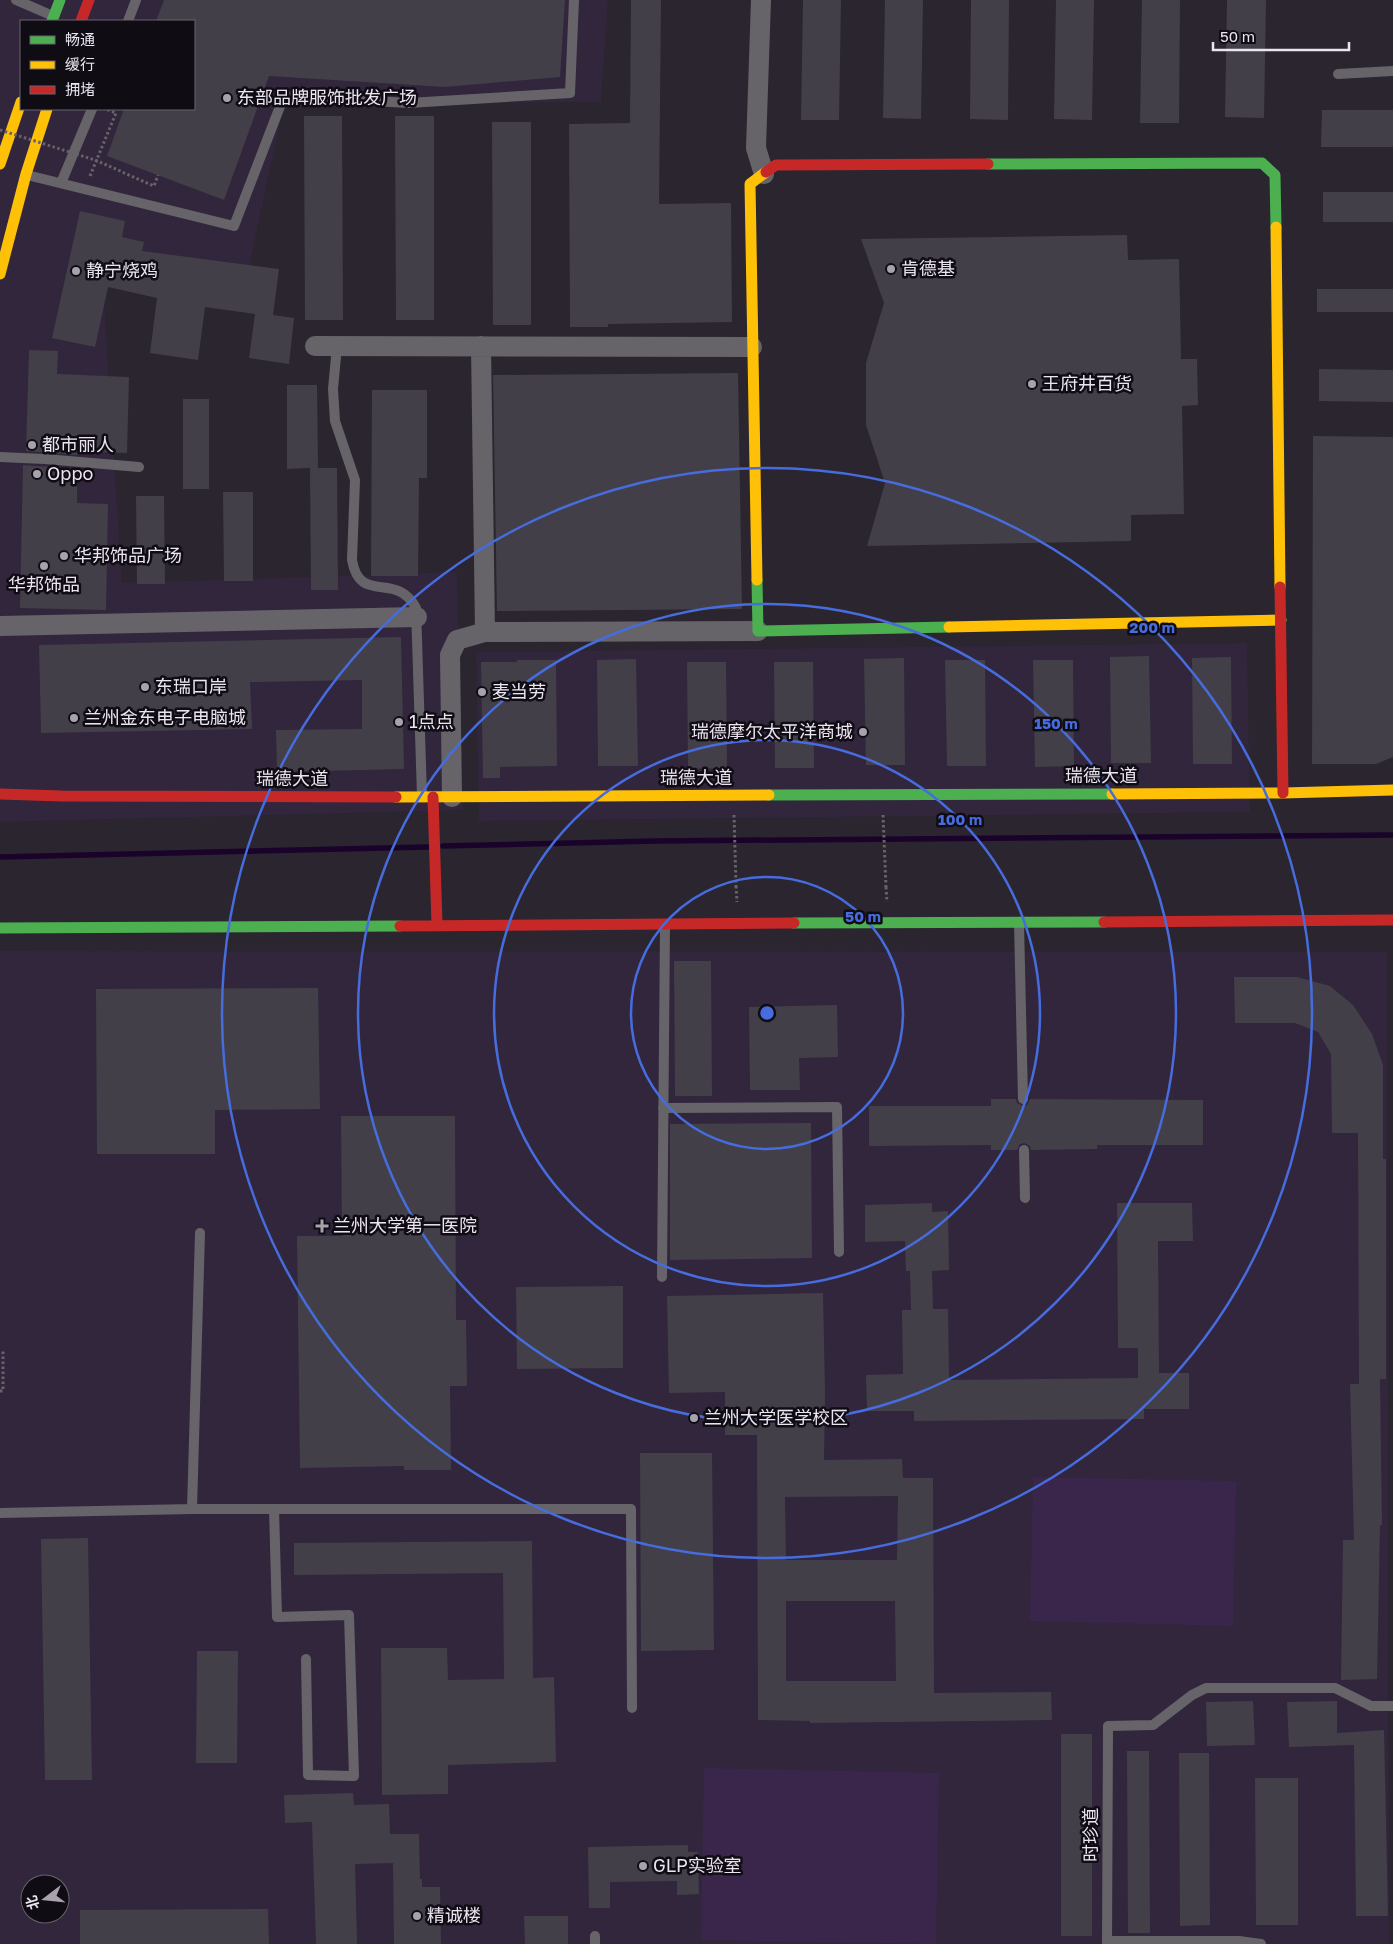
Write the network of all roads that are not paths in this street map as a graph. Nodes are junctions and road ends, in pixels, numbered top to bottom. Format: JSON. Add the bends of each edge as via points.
{"nodes":[{"id":1,"x":16,"y":0,"type":"edge"},
{"id":2,"x":60,"y":0,"type":"edge"},
{"id":3,"x":89,"y":0,"type":"edge"},
{"id":4,"x":136,"y":0,"type":"edge"},
{"id":5,"x":574,"y":0,"type":"edge"},
{"id":6,"x":761,"y":0,"type":"edge"},
{"id":7,"x":53,"y":19,"type":"edge"},
{"id":8,"x":81,"y":20,"type":"edge"},
{"id":9,"x":128,"y":20,"type":"edge"},
{"id":10,"x":1393,"y":71,"type":"edge"},
{"id":11,"x":1338,"y":74,"type":"dead end"},
{"id":12,"x":20,"y":105,"type":"edge"},
{"id":13,"x":47,"y":110,"type":"edge"},
{"id":14,"x":92,"y":110,"type":"edge"},
{"id":15,"x":0,"y":164,"type":"edge"},
{"id":16,"x":26,"y":174,"type":"junction"},
{"id":17,"x":764,"y":174,"type":"junction"},
{"id":18,"x":61,"y":183,"type":"junction"},
{"id":19,"x":0,"y":274,"type":"edge"},
{"id":20,"x":316,"y":346,"type":"dead end"},
{"id":21,"x":337,"y":346,"type":"junction"},
{"id":22,"x":481,"y":346,"type":"junction"},
{"id":23,"x":752,"y":347,"type":"junction"},
{"id":24,"x":0,"y":457,"type":"edge"},
{"id":25,"x":139,"y":467,"type":"dead end"},
{"id":26,"x":417,"y":616,"type":"junction"},
{"id":27,"x":1281,"y":620,"type":"junction"},
{"id":28,"x":0,"y":626,"type":"edge"},
{"id":29,"x":758,"y":631,"type":"junction"},
{"id":30,"x":485,"y":632,"type":"junction"},
{"id":31,"x":1393,"y":790,"type":"edge"},
{"id":32,"x":1283,"y":793,"type":"junction"},
{"id":33,"x":0,"y":794,"type":"edge"},
{"id":34,"x":436,"y":797,"type":"junction"},
{"id":35,"x":1393,"y":920,"type":"edge"},
{"id":36,"x":1019,"y":922,"type":"junction"},
{"id":37,"x":665,"y":924,"type":"junction"},
{"id":38,"x":437,"y":925,"type":"junction"},
{"id":39,"x":0,"y":928,"type":"edge"},
{"id":40,"x":1023,"y":1099,"type":"dead end"},
{"id":41,"x":663,"y":1108,"type":"junction"},
{"id":42,"x":1024,"y":1150,"type":"dead end"},
{"id":43,"x":1025,"y":1198,"type":"dead end"},
{"id":44,"x":200,"y":1233,"type":"dead end"},
{"id":45,"x":839,"y":1252,"type":"dead end"},
{"id":46,"x":662,"y":1277,"type":"dead end"},
{"id":47,"x":192,"y":1509,"type":"junction"},
{"id":48,"x":274,"y":1509,"type":"junction"},
{"id":49,"x":0,"y":1513,"type":"edge"},
{"id":50,"x":306,"y":1659,"type":"dead end"},
{"id":51,"x":1393,"y":1706,"type":"edge"},
{"id":52,"x":632,"y":1708,"type":"dead end"},
{"id":53,"x":1107,"y":1943,"type":"edge"},
{"id":54,"x":1261,"y":1944,"type":"edge"}],
"edges":[{"from":1,"to":7,"type":"lane"},
{"from":2,"to":7,"type":"street"},
{"from":3,"to":8,"type":"street"},
{"from":4,"to":9,"type":"lane"},
{"from":5,"to":18,"type":"lane","via":[[570,93],[409,103],[284,96],[234,226]]},
{"from":6,"to":17,"type":"street","via":[[756,148]]},
{"from":10,"to":11,"type":"lane"},
{"from":12,"to":15,"type":"street"},
{"from":13,"to":16,"type":"street"},
{"from":14,"to":18,"type":"lane"},
{"from":16,"to":18,"type":"lane"},
{"from":16,"to":19,"type":"street"},
{"from":17,"to":23,"type":"street","via":[[750,184]]},
{"from":17,"to":27,"type":"street","via":[[776,165],[1262,163],[1275,175]]},
{"from":20,"to":21,"type":"street"},
{"from":21,"to":22,"type":"street"},
{"from":21,"to":26,"type":"lane","via":[[333,389],[335,420],[355,480],[354,569],[363,582],[371,586],[406,593],[416,608]]},
{"from":22,"to":23,"type":"street"},
{"from":22,"to":30,"type":"street"},
{"from":23,"to":29,"type":"street"},
{"from":24,"to":25,"type":"lane"},
{"from":26,"to":28,"type":"street"},
{"from":26,"to":34,"type":"lane"},
{"from":27,"to":29,"type":"street"},
{"from":27,"to":32,"type":"street"},
{"from":29,"to":30,"type":"street"},
{"from":30,"to":34,"type":"street","via":[[457,640],[450,655]]},
{"from":31,"to":32,"type":"street","name":"瑞德大道"},
{"from":32,"to":34,"type":"street","name":"瑞德大道"},
{"from":33,"to":34,"type":"street","name":"瑞德大道"},
{"from":34,"to":38,"type":"street"},
{"from":35,"to":36,"type":"street"},
{"from":36,"to":37,"type":"street"},
{"from":36,"to":40,"type":"lane"},
{"from":37,"to":38,"type":"street"},
{"from":37,"to":41,"type":"lane"},
{"from":38,"to":39,"type":"street"},
{"from":41,"to":45,"type":"lane","via":[[837,1107]]},
{"from":41,"to":46,"type":"lane"},
{"from":42,"to":43,"type":"lane"},
{"from":44,"to":47,"type":"lane"},
{"from":47,"to":48,"type":"lane"},
{"from":47,"to":49,"type":"lane"},
{"from":48,"to":50,"type":"lane","via":[[277,1617],[349,1615],[354,1776],[308,1775]]},
{"from":48,"to":52,"type":"lane","via":[[630,1509]]},
{"from":51,"to":53,"type":"lane","name":"时珍道","via":[[1371,1706],[1336,1688],[1206,1688],[1153,1726],[1108,1726]]},
{"from":53,"to":54,"type":"lane","via":[[1239,1940]]}]}
